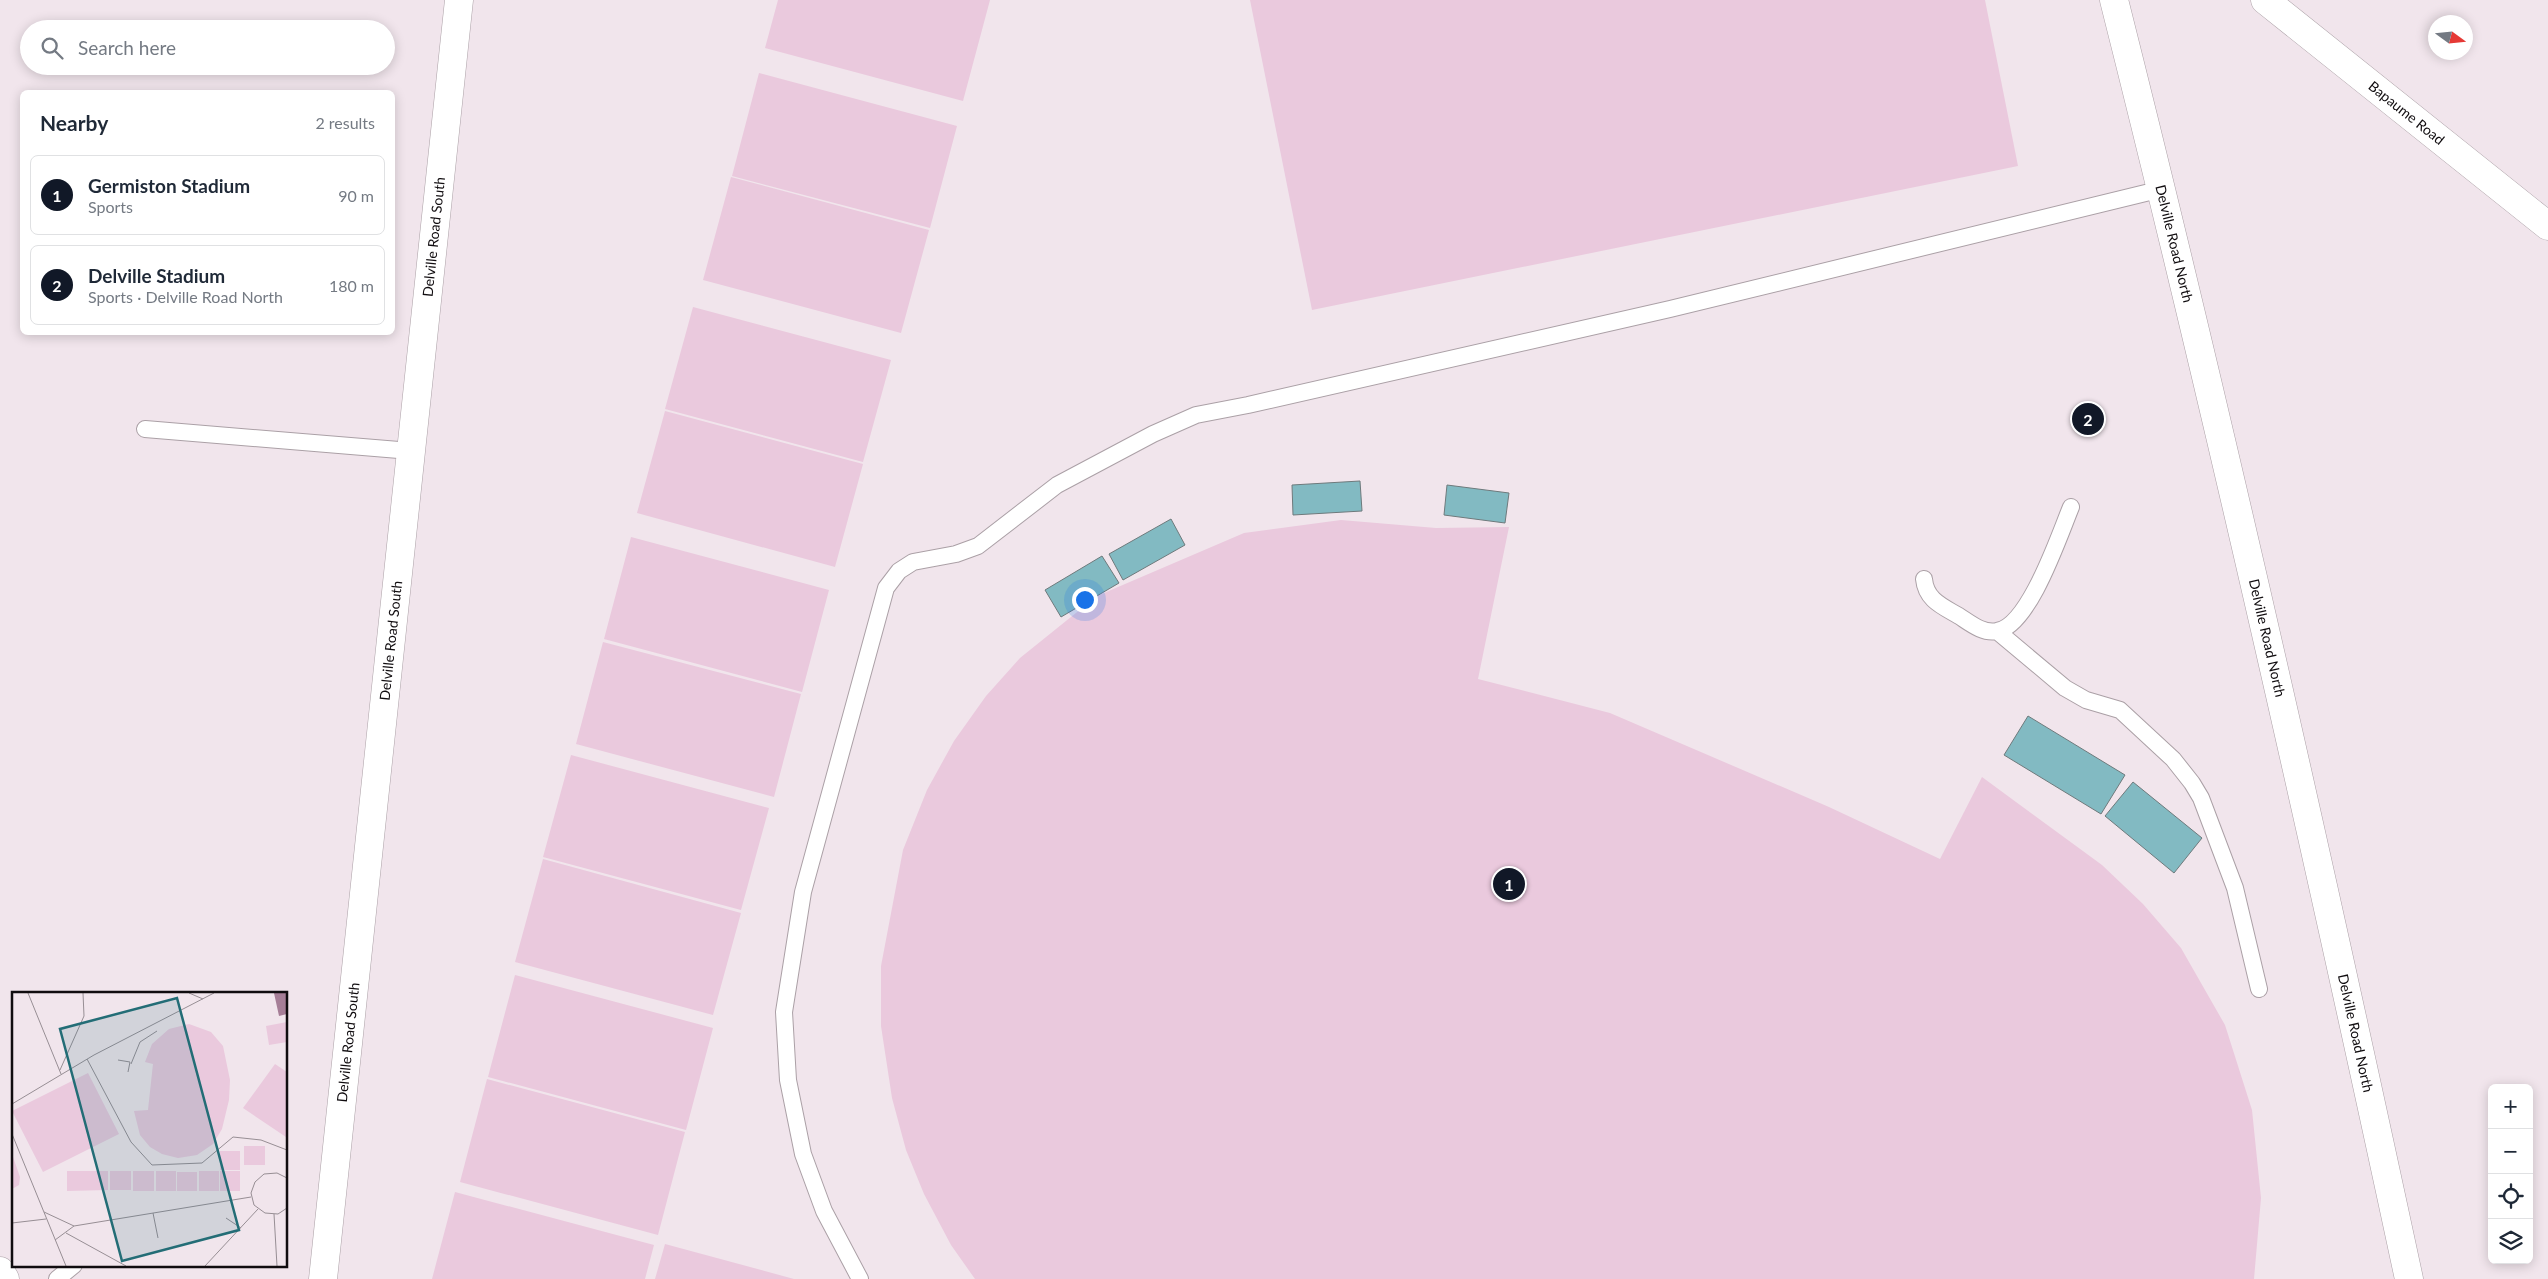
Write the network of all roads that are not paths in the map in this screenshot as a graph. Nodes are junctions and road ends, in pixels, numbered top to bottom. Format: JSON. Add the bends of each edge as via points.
{"nodes":[{"id":1,"x":459,"y":0,"type":"edge"},
{"id":2,"x":2114,"y":0,"type":"edge"},
{"id":3,"x":2265,"y":0,"type":"edge"},
{"id":4,"x":2162,"y":189,"type":"junction"},
{"id":5,"x":2548,"y":226,"type":"edge"},
{"id":6,"x":145,"y":429,"type":"dead end"},
{"id":7,"x":411,"y":450,"type":"junction"},
{"id":8,"x":2071,"y":507,"type":"dead end"},
{"id":9,"x":1924,"y":580,"type":"dead end"},
{"id":10,"x":1997,"y":632,"type":"junction"},
{"id":11,"x":2259,"y":989,"type":"dead end"},
{"id":12,"x":73,"y":1266,"type":"edge"},
{"id":13,"x":0,"y":1271,"type":"edge"},
{"id":14,"x":5,"y":1279,"type":"edge"},
{"id":15,"x":57,"y":1279,"type":"edge"},
{"id":16,"x":323,"y":1279,"type":"edge"},
{"id":17,"x":860,"y":1279,"type":"edge"},
{"id":18,"x":2409,"y":1279,"type":"edge"}],
"edges":[{"from":1,"to":7,"type":"street","name":"Delville Road South"},
{"from":2,"to":4,"type":"street","name":"Delville Road North"},
{"from":3,"to":5,"type":"street","name":"Bapaume Road"},
{"from":4,"to":17,"type":"lane","via":[[1629,318],[1196,415],[1057,485],[978,546],[956,554],[913,562],[899,571],[886,588],[803,892],[784,1012],[788,1080],[803,1154],[824,1211]]},
{"from":4,"to":18,"type":"street","name":"Delville Road North","via":[[2330,911]]},
{"from":6,"to":7,"type":"lane"},
{"from":7,"to":16,"type":"street","name":"Delville Road South"},
{"from":8,"to":10,"type":"lane","via":[[2026,609],[2013,624]]},
{"from":9,"to":10,"type":"lane","via":[[1925,590],[1932,600],[1980,629]]},
{"from":10,"to":11,"type":"lane","via":[[2065,688],[2104,707],[2120,710],[2173,760],[2192,783],[2201,798],[2236,888]]},
{"from":12,"to":15,"type":"lane"},
{"from":13,"to":14,"type":"street"}]}
